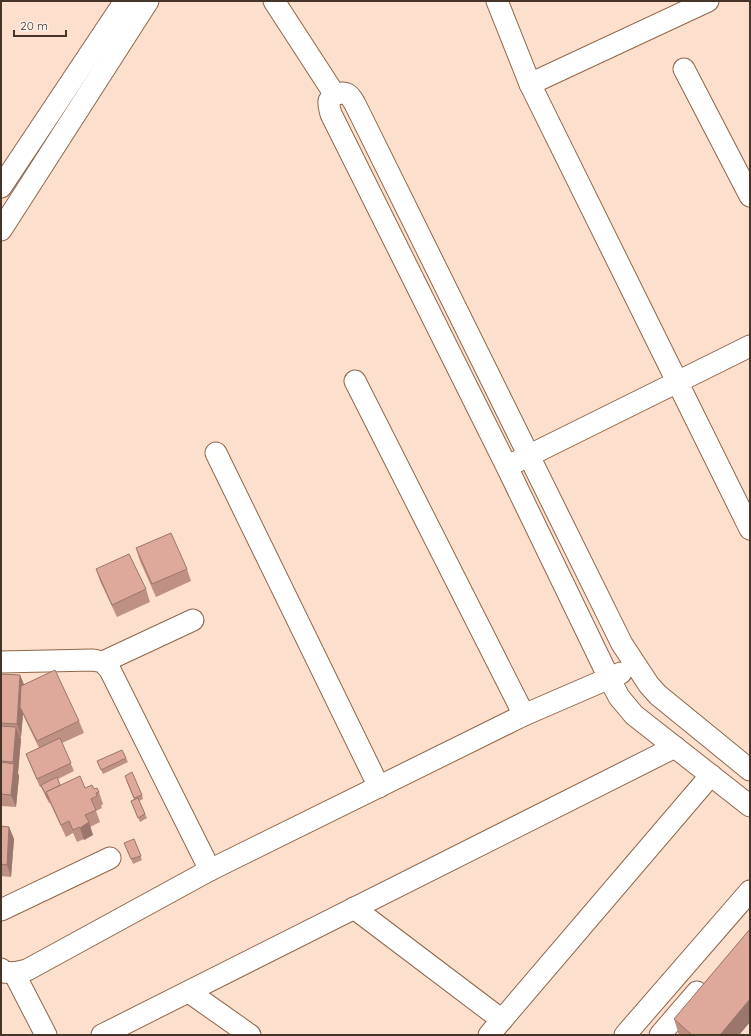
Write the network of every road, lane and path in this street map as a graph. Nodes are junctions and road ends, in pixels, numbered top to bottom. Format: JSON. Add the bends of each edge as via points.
{"nodes":[{"id":1,"x":125,"y":1,"type":"edge"},
{"id":2,"x":148,"y":1,"type":"edge"},
{"id":3,"x":274,"y":1,"type":"edge"},
{"id":4,"x":497,"y":1,"type":"edge"},
{"id":5,"x":708,"y":1,"type":"edge"},
{"id":6,"x":684,"y":69,"type":"dead end"},
{"id":7,"x":530,"y":84,"type":"junction"},
{"id":8,"x":335,"y":95,"type":"junction"},
{"id":9,"x":1,"y":187,"type":"edge"},
{"id":10,"x":750,"y":196,"type":"edge"},
{"id":11,"x":1,"y":230,"type":"edge"},
{"id":12,"x":750,"y":346,"type":"edge"},
{"id":13,"x":355,"y":381,"type":"dead end"},
{"id":14,"x":677,"y":381,"type":"junction"},
{"id":15,"x":216,"y":453,"type":"dead end"},
{"id":16,"x":528,"y":456,"type":"junction"},
{"id":17,"x":507,"y":467,"type":"junction"},
{"id":18,"x":750,"y":529,"type":"edge"},
{"id":19,"x":193,"y":620,"type":"dead end"},
{"id":20,"x":1,"y":662,"type":"edge"},
{"id":21,"x":103,"y":662,"type":"junction"},
{"id":22,"x":637,"y":667,"type":"junction"},
{"id":23,"x":609,"y":678,"type":"junction"},
{"id":24,"x":524,"y":715,"type":"junction"},
{"id":25,"x":675,"y":747,"type":"junction"},
{"id":26,"x":750,"y":770,"type":"edge"},
{"id":27,"x":711,"y":776,"type":"junction"},
{"id":28,"x":380,"y":787,"type":"junction"},
{"id":29,"x":750,"y":806,"type":"edge"},
{"id":30,"x":110,"y":858,"type":"dead end"},
{"id":31,"x":210,"y":870,"type":"junction"},
{"id":32,"x":750,"y":891,"type":"edge"},
{"id":33,"x":354,"y":908,"type":"junction"},
{"id":34,"x":1,"y":910,"type":"edge"},
{"id":35,"x":8,"y":971,"type":"edge"},
{"id":36,"x":710,"y":977,"type":"edge"},
{"id":37,"x":189,"y":992,"type":"junction"},
{"id":38,"x":495,"y":1028,"type":"edge"},
{"id":39,"x":46,"y":1035,"type":"edge"},
{"id":40,"x":102,"y":1035,"type":"edge"},
{"id":41,"x":250,"y":1035,"type":"edge"},
{"id":42,"x":625,"y":1035,"type":"edge"},
{"id":43,"x":660,"y":1035,"type":"edge"}],
"edges":[{"from":1,"to":9,"type":"street"},
{"from":2,"to":11,"type":"street"},
{"from":3,"to":8,"type":"street"},
{"from":4,"to":7,"type":"street"},
{"from":5,"to":7,"type":"street"},
{"from":6,"to":10,"type":"street"},
{"from":7,"to":14,"type":"street"},
{"from":8,"to":16,"type":"street","via":[[342,92],[351,98]]},
{"from":8,"to":17,"type":"street","via":[[329,101],[330,114]]},
{"from":12,"to":14,"type":"street"},
{"from":13,"to":24,"type":"street"},
{"from":14,"to":16,"type":"street"},
{"from":14,"to":18,"type":"street"},
{"from":15,"to":28,"type":"street"},
{"from":16,"to":17,"type":"street"},
{"from":16,"to":22,"type":"street","via":[[622,644]]},
{"from":17,"to":23,"type":"street"},
{"from":19,"to":21,"type":"street"},
{"from":20,"to":21,"type":"street"},
{"from":21,"to":31,"type":"street","via":[[110,670]]},
{"from":22,"to":23,"type":"street"},
{"from":22,"to":26,"type":"street","via":[[658,694]]},
{"from":23,"to":24,"type":"street"},
{"from":23,"to":25,"type":"street","via":[[619,697],[634,714]]},
{"from":24,"to":28,"type":"street"},
{"from":25,"to":27,"type":"street"},
{"from":25,"to":33,"type":"street"},
{"from":27,"to":29,"type":"street"},
{"from":27,"to":38,"type":"street"},
{"from":28,"to":31,"type":"street"},
{"from":30,"to":34,"type":"street"},
{"from":31,"to":35,"type":"street","via":[[27,970]]},
{"from":32,"to":42,"type":"street"},
{"from":33,"to":37,"type":"street"},
{"from":33,"to":38,"type":"street"},
{"from":35,"to":39,"type":"street"},
{"from":36,"to":43,"type":"street"},
{"from":37,"to":40,"type":"street"},
{"from":37,"to":41,"type":"street"}]}
